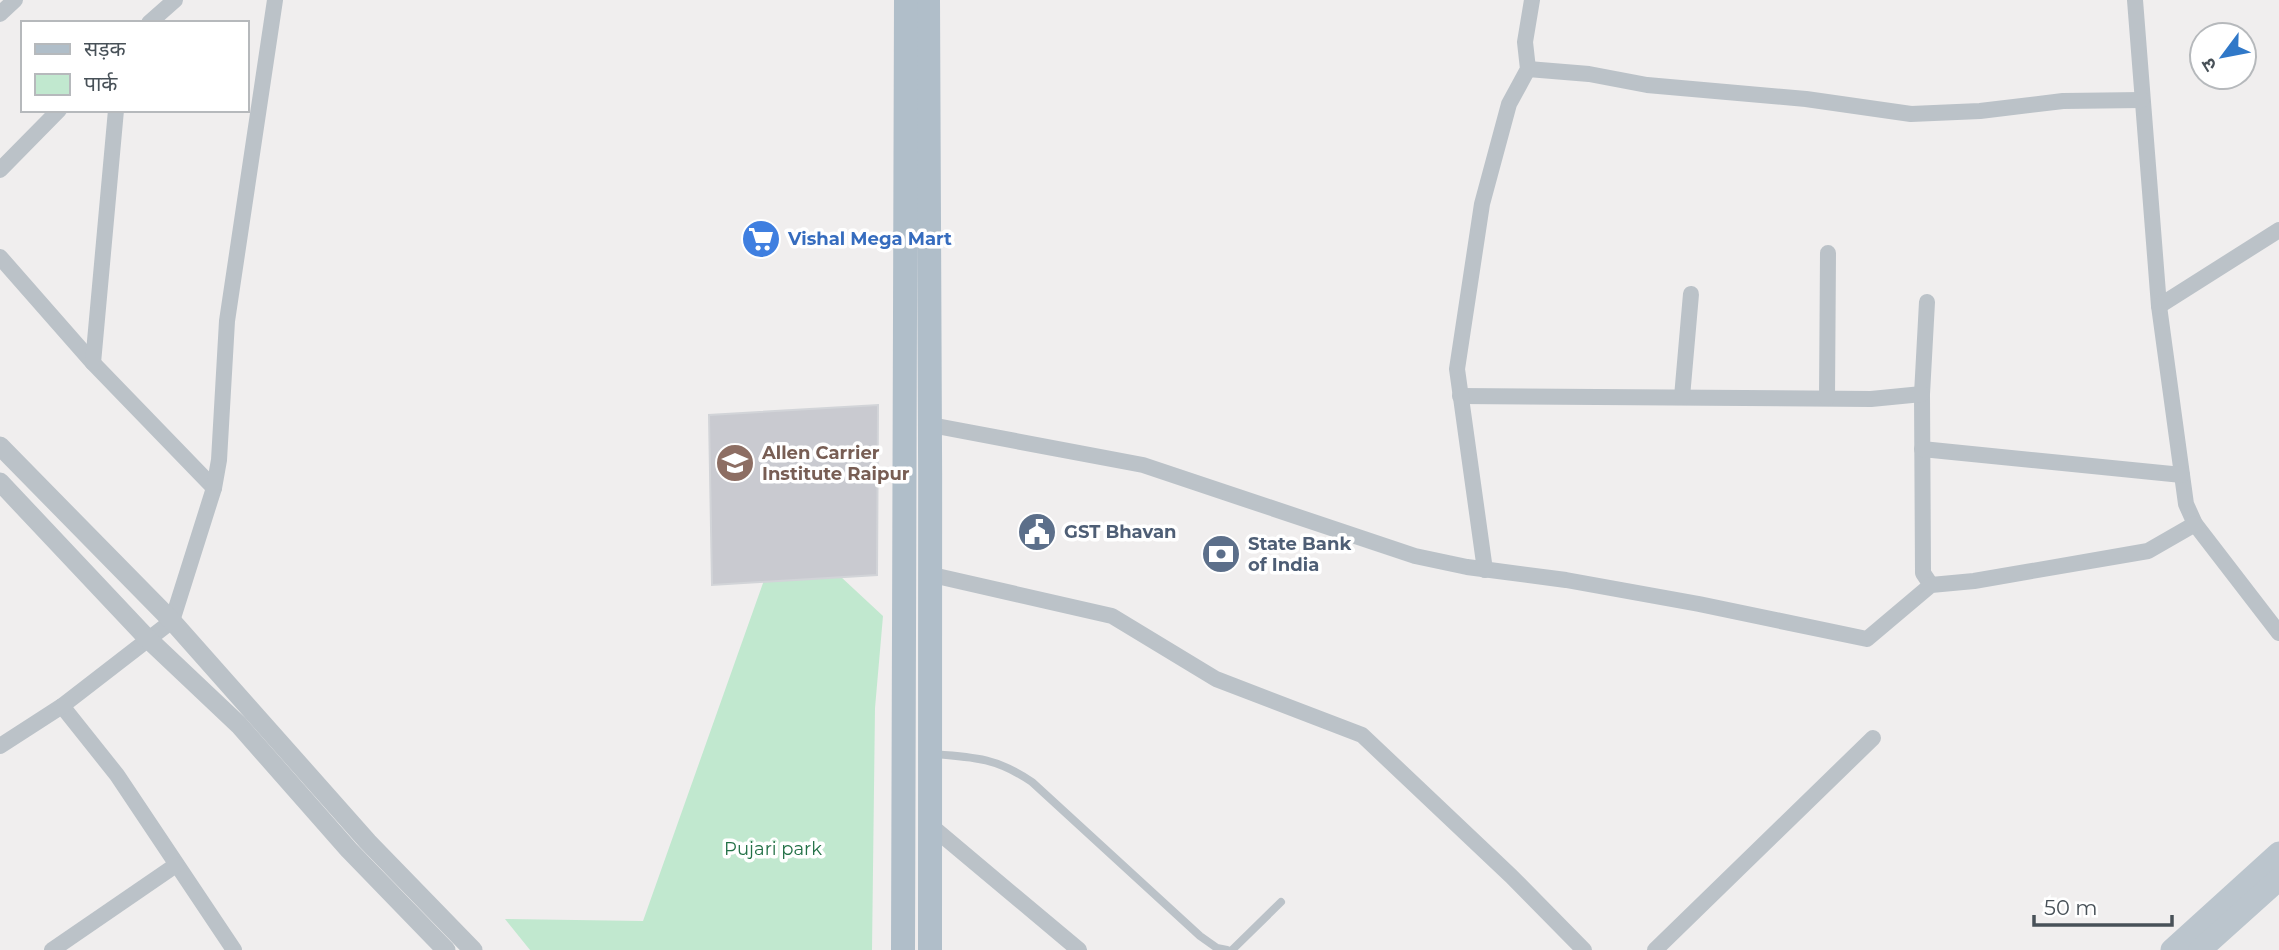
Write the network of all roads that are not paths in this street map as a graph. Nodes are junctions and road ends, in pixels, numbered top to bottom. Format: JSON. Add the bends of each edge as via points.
{"nodes":[{"id":1,"x":15,"y":0,"type":"edge"},
{"id":2,"x":175,"y":0,"type":"edge"},
{"id":3,"x":275,"y":0,"type":"edge"},
{"id":4,"x":906,"y":0,"type":"edge"},
{"id":5,"x":928,"y":0,"type":"edge"},
{"id":6,"x":1532,"y":0,"type":"edge"},
{"id":7,"x":2135,"y":0,"type":"edge"},
{"id":8,"x":0,"y":13,"type":"edge"},
{"id":9,"x":151,"y":21,"type":"edge"},
{"id":10,"x":1528,"y":69,"type":"junction"},
{"id":11,"x":2142,"y":100,"type":"junction"},
{"id":12,"x":57,"y":112,"type":"edge"},
{"id":13,"x":116,"y":112,"type":"edge"},
{"id":14,"x":0,"y":170,"type":"edge"},
{"id":15,"x":2279,"y":230,"type":"edge"},
{"id":16,"x":1828,"y":253,"type":"dead end"},
{"id":17,"x":0,"y":257,"type":"edge"},
{"id":18,"x":1691,"y":294,"type":"dead end"},
{"id":19,"x":1927,"y":302,"type":"dead end"},
{"id":20,"x":2159,"y":306,"type":"junction"},
{"id":21,"x":93,"y":363,"type":"junction"},
{"id":22,"x":1922,"y":394,"type":"junction"},
{"id":23,"x":1460,"y":396,"type":"junction"},
{"id":24,"x":1682,"y":397,"type":"junction"},
{"id":25,"x":1827,"y":398,"type":"junction"},
{"id":26,"x":931,"y":425,"type":"junction"},
{"id":27,"x":0,"y":446,"type":"edge"},
{"id":28,"x":1922,"y":449,"type":"junction"},
{"id":29,"x":2182,"y":475,"type":"junction"},
{"id":30,"x":0,"y":482,"type":"edge"},
{"id":31,"x":214,"y":488,"type":"junction"},
{"id":32,"x":2195,"y":524,"type":"junction"},
{"id":33,"x":1485,"y":570,"type":"junction"},
{"id":34,"x":928,"y":574,"type":"junction"},
{"id":35,"x":1931,"y":585,"type":"junction"},
{"id":36,"x":172,"y":621,"type":"junction"},
{"id":37,"x":2279,"y":633,"type":"edge"},
{"id":38,"x":148,"y":638,"type":"junction"},
{"id":39,"x":62,"y":706,"type":"junction"},
{"id":40,"x":1873,"y":738,"type":"dead end"},
{"id":41,"x":0,"y":746,"type":"edge"},
{"id":42,"x":929,"y":754,"type":"junction"},
{"id":43,"x":930,"y":825,"type":"junction"},
{"id":44,"x":2279,"y":853,"type":"edge"},
{"id":45,"x":176,"y":865,"type":"junction"},
{"id":46,"x":2279,"y":879,"type":"edge"},
{"id":47,"x":1281,"y":902,"type":"dead end"},
{"id":48,"x":51,"y":950,"type":"edge"},
{"id":49,"x":234,"y":950,"type":"edge"},
{"id":50,"x":446,"y":950,"type":"edge"},
{"id":51,"x":473,"y":950,"type":"edge"},
{"id":52,"x":903,"y":950,"type":"edge"},
{"id":53,"x":930,"y":950,"type":"edge"},
{"id":54,"x":1079,"y":950,"type":"edge"},
{"id":55,"x":1230,"y":950,"type":"edge"},
{"id":56,"x":1584,"y":950,"type":"edge"},
{"id":57,"x":1655,"y":950,"type":"edge"},
{"id":58,"x":2172,"y":950,"type":"edge"},
{"id":59,"x":2200,"y":950,"type":"edge"}],
"edges":[{"from":1,"to":8,"type":"street"},
{"from":2,"to":9,"type":"street"},
{"from":3,"to":31,"type":"street","via":[[227,321]]},
{"from":4,"to":52,"type":"main road"},
{"from":5,"to":26,"type":"main road"},
{"from":6,"to":10,"type":"street","via":[[1525,42]]},
{"from":7,"to":11,"type":"street"},
{"from":10,"to":11,"type":"street","via":[[1911,114],[2063,101]]},
{"from":10,"to":23,"type":"street","via":[[1509,104],[1482,204],[1457,369]]},
{"from":11,"to":20,"type":"street"},
{"from":12,"to":14,"type":"street"},
{"from":13,"to":21,"type":"street"},
{"from":15,"to":20,"type":"street"},
{"from":16,"to":25,"type":"street"},
{"from":17,"to":21,"type":"street"},
{"from":18,"to":24,"type":"street"},
{"from":19,"to":22,"type":"street"},
{"from":20,"to":29,"type":"street"},
{"from":21,"to":31,"type":"street"},
{"from":22,"to":25,"type":"street"},
{"from":22,"to":28,"type":"street"},
{"from":23,"to":24,"type":"street"},
{"from":23,"to":33,"type":"street"},
{"from":24,"to":25,"type":"street"},
{"from":26,"to":33,"type":"street","via":[[1143,465],[1415,556]]},
{"from":26,"to":34,"type":"main road"},
{"from":27,"to":36,"type":"street"},
{"from":28,"to":29,"type":"street"},
{"from":28,"to":35,"type":"street","via":[[1923,573]]},
{"from":29,"to":32,"type":"street","via":[[2186,504]]},
{"from":30,"to":38,"type":"street"},
{"from":31,"to":36,"type":"street"},
{"from":32,"to":35,"type":"street","via":[[2148,551],[1974,582]]},
{"from":32,"to":37,"type":"street"},
{"from":33,"to":35,"type":"street","via":[[1699,604],[1867,639]]},
{"from":34,"to":42,"type":"main road"},
{"from":34,"to":56,"type":"street","via":[[1112,616],[1216,679],[1362,735]]},
{"from":36,"to":38,"type":"street"},
{"from":36,"to":51,"type":"street","via":[[368,842]]},
{"from":38,"to":39,"type":"street"},
{"from":38,"to":50,"type":"street","via":[[239,725],[349,850]]},
{"from":39,"to":41,"type":"street"},
{"from":39,"to":45,"type":"street","via":[[117,775]]},
{"from":40,"to":57,"type":"street"},
{"from":42,"to":43,"type":"main road"},
{"from":42,"to":55,"type":"lane","via":[[991,759],[1009,766],[1200,936],[1217,948]]},
{"from":43,"to":53,"type":"main road"},
{"from":43,"to":54,"type":"street"},
{"from":44,"to":58,"type":"main road"},
{"from":45,"to":48,"type":"street"},
{"from":45,"to":49,"type":"street"},
{"from":46,"to":59,"type":"main road"},
{"from":47,"to":55,"type":"lane"}]}
